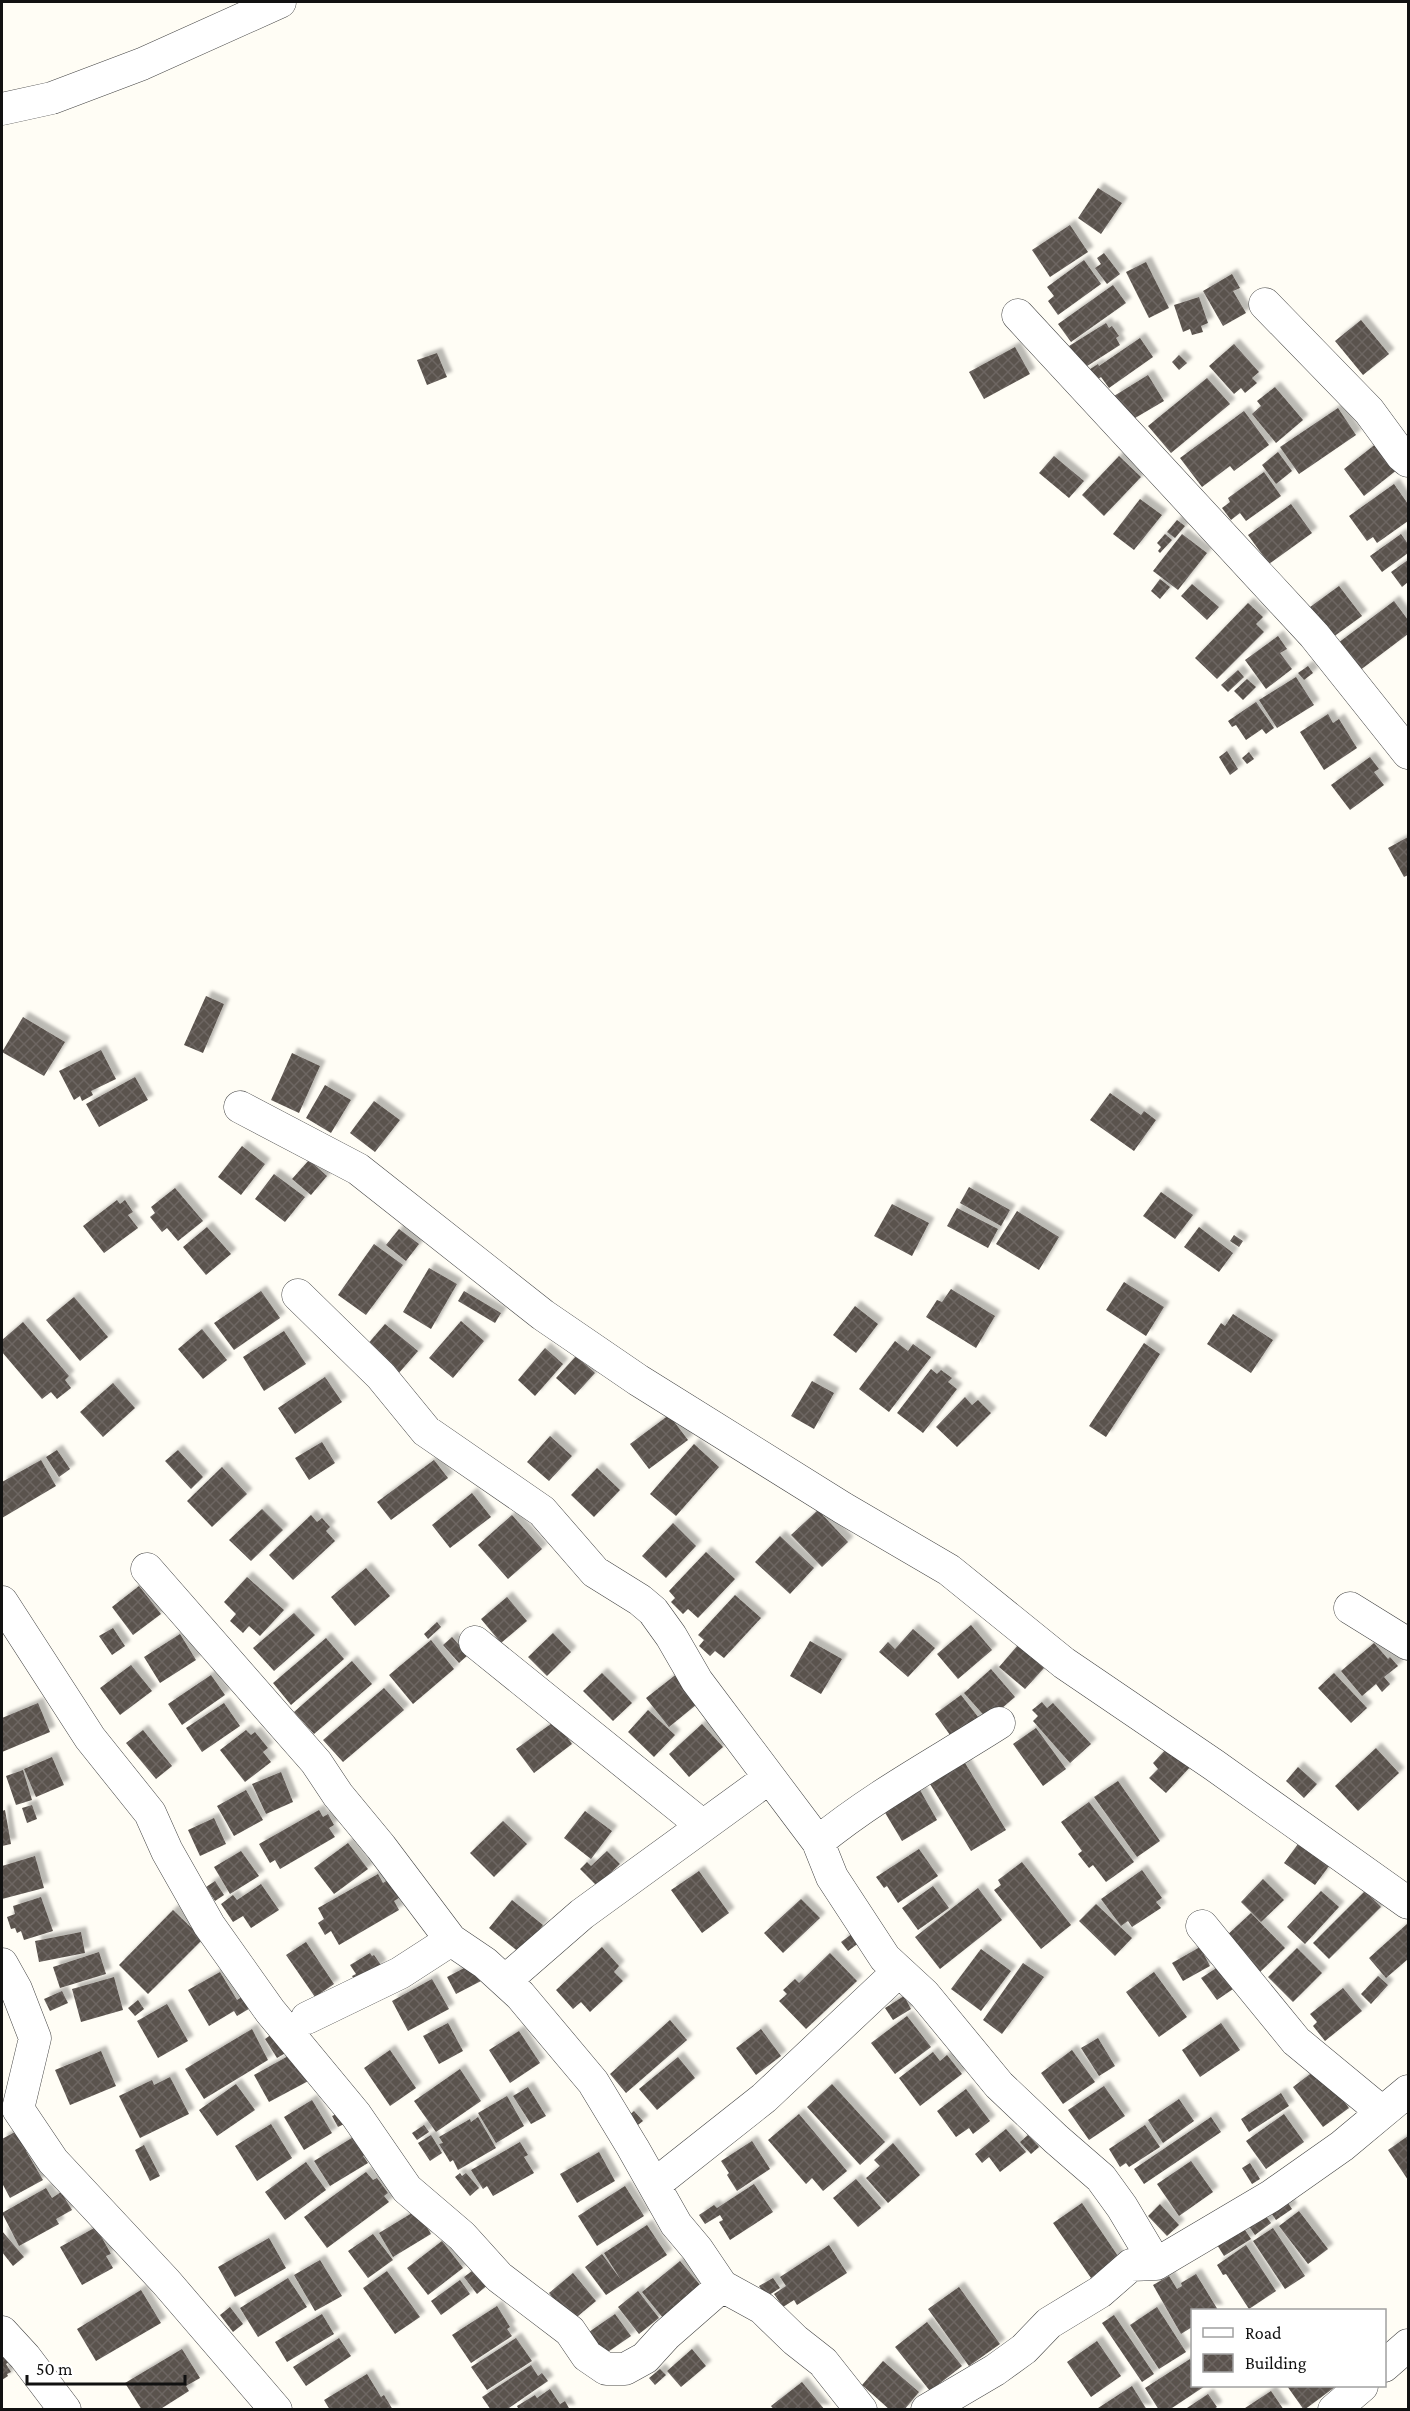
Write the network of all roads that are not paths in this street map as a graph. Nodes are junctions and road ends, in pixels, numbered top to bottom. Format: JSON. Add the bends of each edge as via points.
{"nodes":[{"id":1,"x":280,"y":2,"type":"edge"},
{"id":2,"x":2,"y":110,"type":"edge"},
{"id":3,"x":1265,"y":304,"type":"dead end"},
{"id":4,"x":1018,"y":315,"type":"dead end"},
{"id":5,"x":1408,"y":460,"type":"edge"},
{"id":6,"x":1408,"y":753,"type":"edge"},
{"id":7,"x":240,"y":1107,"type":"dead end"},
{"id":8,"x":298,"y":1295,"type":"dead end"},
{"id":9,"x":147,"y":1569,"type":"dead end"},
{"id":10,"x":2,"y":1602,"type":"edge"},
{"id":11,"x":1350,"y":1608,"type":"dead end"},
{"id":12,"x":475,"y":1642,"type":"dead end"},
{"id":13,"x":1408,"y":1644,"type":"edge"},
{"id":14,"x":999,"y":1723,"type":"dead end"},
{"id":15,"x":769,"y":1778,"type":"junction"},
{"id":16,"x":703,"y":1826,"type":"junction"},
{"id":17,"x":818,"y":1842,"type":"junction"},
{"id":18,"x":1408,"y":1903,"type":"edge"},
{"id":19,"x":1202,"y":1926,"type":"dead end"},
{"id":20,"x":451,"y":1940,"type":"junction"},
{"id":21,"x":2,"y":1964,"type":"edge"},
{"id":22,"x":899,"y":1971,"type":"junction"},
{"id":23,"x":505,"y":1981,"type":"junction"},
{"id":24,"x":307,"y":2018,"type":"dead end"},
{"id":25,"x":1408,"y":2091,"type":"edge"},
{"id":26,"x":1382,"y":2112,"type":"junction"},
{"id":27,"x":654,"y":2185,"type":"junction"},
{"id":28,"x":1156,"y":2264,"type":"junction"},
{"id":29,"x":722,"y":2286,"type":"junction"},
{"id":30,"x":2,"y":2332,"type":"edge"},
{"id":31,"x":1408,"y":2345,"type":"edge"},
{"id":32,"x":1386,"y":2364,"type":"edge"},
{"id":33,"x":1360,"y":2387,"type":"edge"},
{"id":34,"x":65,"y":2409,"type":"edge"},
{"id":35,"x":276,"y":2409,"type":"edge"},
{"id":36,"x":861,"y":2409,"type":"edge"},
{"id":37,"x":927,"y":2409,"type":"edge"},
{"id":38,"x":1334,"y":2409,"type":"edge"}],
"edges":[{"from":1,"to":2,"type":"street","via":[[52,98]]},
{"from":3,"to":5,"type":"street","via":[[1369,411]]},
{"from":4,"to":6,"type":"street","via":[[1314,635]]},
{"from":7,"to":18,"type":"street","via":[[358,1169],[543,1315],[638,1380],[949,1570],[1064,1663]]},
{"from":8,"to":15,"type":"street","via":[[381,1376],[426,1431],[542,1511],[594,1572],[653,1611],[697,1681]]},
{"from":9,"to":20,"type":"street","via":[[316,1762]]},
{"from":10,"to":29,"type":"street","via":[[90,1738],[150,1813],[210,1925],[270,2010],[356,2115],[407,2189],[462,2236],[499,2277],[570,2331],[587,2356],[606,2369],[625,2369],[645,2358]]},
{"from":11,"to":13,"type":"street"},
{"from":12,"to":16,"type":"street"},
{"from":14,"to":17,"type":"street","via":[[844,1820]]},
{"from":15,"to":16,"type":"street"},
{"from":15,"to":17,"type":"street"},
{"from":16,"to":23,"type":"street","via":[[582,1914]]},
{"from":17,"to":22,"type":"street","via":[[832,1878],[885,1958]]},
{"from":19,"to":26,"type":"street","via":[[1296,2041]]},
{"from":20,"to":23,"type":"street"},
{"from":20,"to":24,"type":"street","via":[[400,1973]]},
{"from":21,"to":35,"type":"street","via":[[35,2038],[18,2109],[53,2161],[166,2282]]},
{"from":22,"to":27,"type":"street","via":[[765,2098]]},
{"from":22,"to":28,"type":"street","via":[[924,1994],[999,2085],[1101,2178]]},
{"from":23,"to":27,"type":"street","via":[[593,2082]]},
{"from":25,"to":26,"type":"street"},
{"from":26,"to":28,"type":"street","via":[[1342,2146],[1270,2196]]},
{"from":27,"to":29,"type":"street","via":[[676,2224]]},
{"from":28,"to":37,"type":"street","via":[[1131,2265],[1100,2292],[1049,2323],[1024,2349],[995,2370]]},
{"from":29,"to":36,"type":"street","via":[[762,2308],[823,2362]]},
{"from":30,"to":34,"type":"street"},
{"from":31,"to":32,"type":"street"},
{"from":33,"to":38,"type":"street"}]}
